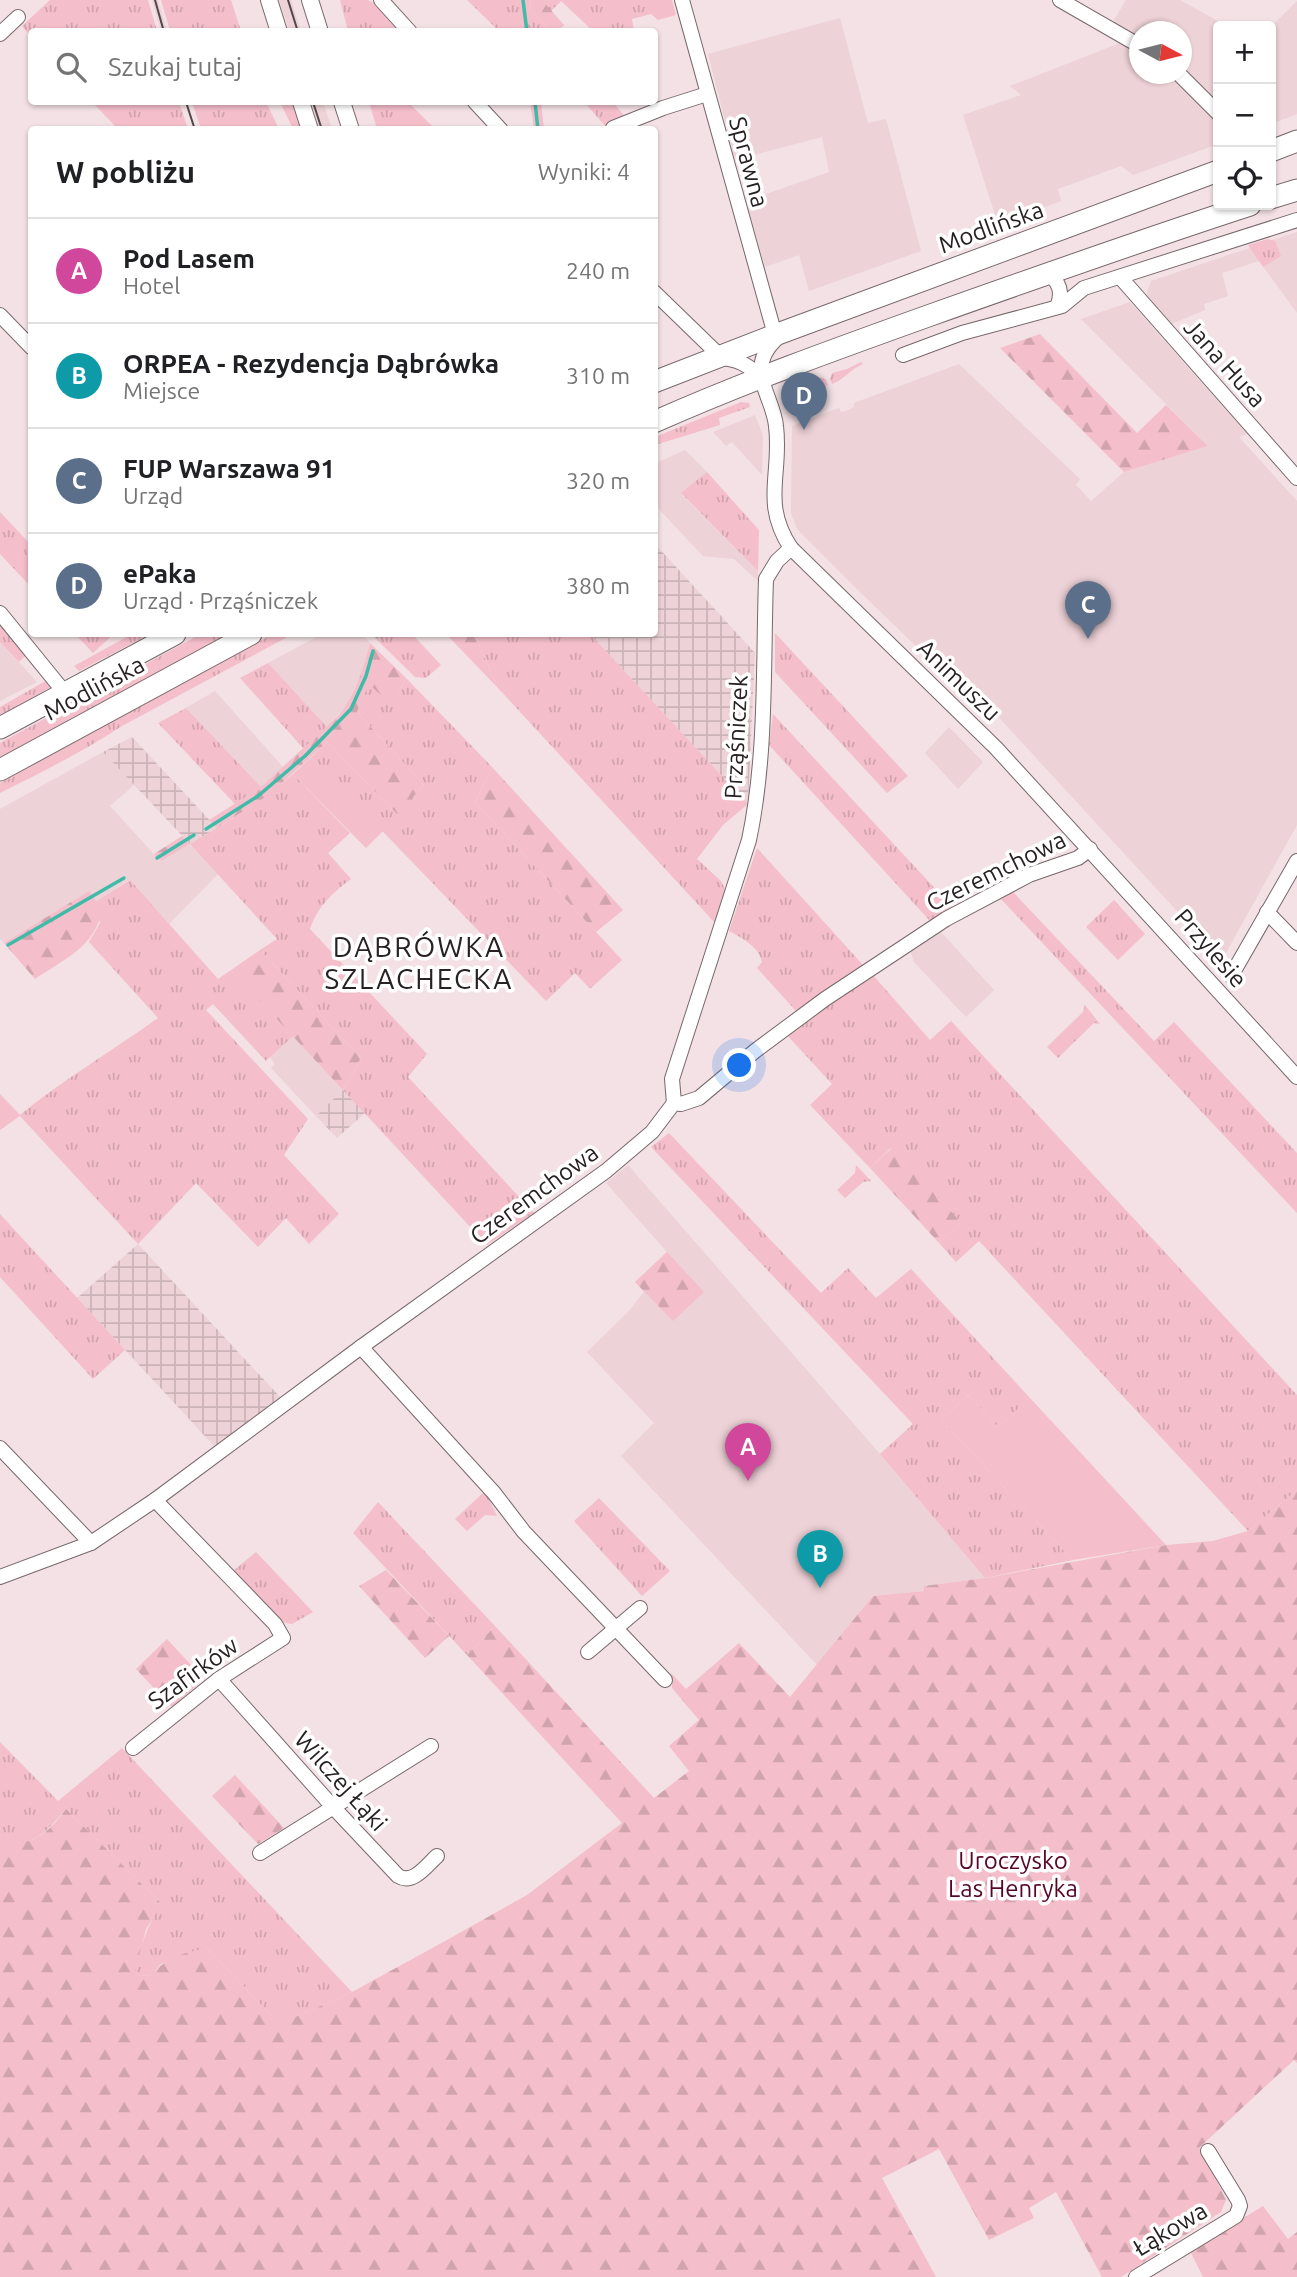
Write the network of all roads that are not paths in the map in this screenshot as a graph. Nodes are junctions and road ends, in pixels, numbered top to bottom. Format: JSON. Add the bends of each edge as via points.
{"nodes":[{"id":1,"x":269,"y":0,"type":"edge"},
{"id":2,"x":310,"y":0,"type":"edge"},
{"id":3,"x":381,"y":0,"type":"edge"},
{"id":4,"x":682,"y":0,"type":"edge"},
{"id":5,"x":1060,"y":0,"type":"edge"},
{"id":6,"x":18,"y":18,"type":"dead end"},
{"id":7,"x":278,"y":28,"type":"edge"},
{"id":8,"x":319,"y":28,"type":"edge"},
{"id":9,"x":406,"y":28,"type":"edge"},
{"id":10,"x":0,"y":34,"type":"edge"},
{"id":11,"x":1129,"y":40,"type":"edge"},
{"id":12,"x":1189,"y":84,"type":"edge"},
{"id":13,"x":707,"y":94,"type":"junction"},
{"id":14,"x":302,"y":105,"type":"edge"},
{"id":15,"x":343,"y":105,"type":"edge"},
{"id":16,"x":478,"y":105,"type":"edge"},
{"id":17,"x":1213,"y":108,"type":"edge"},
{"id":18,"x":309,"y":126,"type":"edge"},
{"id":19,"x":350,"y":126,"type":"edge"},
{"id":20,"x":497,"y":126,"type":"edge"},
{"id":21,"x":618,"y":126,"type":"edge"},
{"id":22,"x":1297,"y":141,"type":"edge"},
{"id":23,"x":1276,"y":149,"type":"edge"},
{"id":24,"x":1213,"y":173,"type":"edge"},
{"id":25,"x":1297,"y":190,"type":"edge"},
{"id":26,"x":1276,"y":196,"type":"edge"},
{"id":27,"x":1236,"y":210,"type":"edge"},
{"id":28,"x":1297,"y":220,"type":"edge"},
{"id":29,"x":1051,"y":276,"type":"junction"},
{"id":30,"x":1120,"y":277,"type":"junction"},
{"id":31,"x":1084,"y":288,"type":"junction"},
{"id":32,"x":658,"y":296,"type":"edge"},
{"id":33,"x":1057,"y":307,"type":"junction"},
{"id":34,"x":0,"y":315,"type":"edge"},
{"id":35,"x":779,"y":333,"type":"junction"},
{"id":36,"x":28,"y":344,"type":"edge"},
{"id":37,"x":903,"y":355,"type":"dead end"},
{"id":38,"x":715,"y":357,"type":"junction"},
{"id":39,"x":761,"y":377,"type":"junction"},
{"id":40,"x":658,"y":380,"type":"edge"},
{"id":41,"x":658,"y":420,"type":"edge"},
{"id":42,"x":1297,"y":478,"type":"edge"},
{"id":43,"x":791,"y":548,"type":"junction"},
{"id":44,"x":0,"y":613,"type":"edge"},
{"id":45,"x":169,"y":637,"type":"edge"},
{"id":46,"x":245,"y":637,"type":"edge"},
{"id":47,"x":65,"y":693,"type":"junction"},
{"id":48,"x":0,"y":728,"type":"edge"},
{"id":49,"x":0,"y":770,"type":"edge"},
{"id":50,"x":1090,"y":849,"type":"junction"},
{"id":51,"x":1297,"y":861,"type":"edge"},
{"id":52,"x":1267,"y":912,"type":"junction"},
{"id":53,"x":1297,"y":943,"type":"edge"},
{"id":54,"x":1231,"y":976,"type":"dead end"},
{"id":55,"x":1297,"y":1077,"type":"edge"},
{"id":56,"x":674,"y":1103,"type":"junction"},
{"id":57,"x":361,"y":1348,"type":"junction"},
{"id":58,"x":0,"y":1448,"type":"edge"},
{"id":59,"x":155,"y":1500,"type":"junction"},
{"id":60,"x":91,"y":1543,"type":"junction"},
{"id":61,"x":0,"y":1577,"type":"edge"},
{"id":62,"x":640,"y":1608,"type":"dead end"},
{"id":63,"x":617,"y":1629,"type":"junction"},
{"id":64,"x":588,"y":1652,"type":"dead end"},
{"id":65,"x":219,"y":1679,"type":"junction"},
{"id":66,"x":665,"y":1680,"type":"dead end"},
{"id":67,"x":431,"y":1746,"type":"dead end"},
{"id":68,"x":133,"y":1748,"type":"dead end"},
{"id":69,"x":332,"y":1807,"type":"junction"},
{"id":70,"x":260,"y":1853,"type":"dead end"},
{"id":71,"x":437,"y":1856,"type":"dead end"},
{"id":72,"x":1208,"y":2151,"type":"dead end"},
{"id":73,"x":1136,"y":2277,"type":"edge"}],
"edges":[{"from":1,"to":7,"type":"street"},
{"from":2,"to":8,"type":"street"},
{"from":3,"to":9,"type":"street"},
{"from":4,"to":13,"type":"street","name":"Sprawna"},
{"from":5,"to":11,"type":"street"},
{"from":6,"to":10,"type":"street"},
{"from":12,"to":17,"type":"street"},
{"from":13,"to":21,"type":"street"},
{"from":13,"to":35,"type":"street","name":"Sprawna"},
{"from":14,"to":18,"type":"street"},
{"from":15,"to":19,"type":"street"},
{"from":16,"to":20,"type":"street"},
{"from":22,"to":23,"type":"main road"},
{"from":24,"to":35,"type":"main road","name":"Modlińska"},
{"from":25,"to":26,"type":"main road"},
{"from":27,"to":29,"type":"main road"},
{"from":28,"to":30,"type":"street"},
{"from":29,"to":31,"type":"street"},
{"from":29,"to":33,"type":"street","via":[[1060,288]]},
{"from":29,"to":39,"type":"main road"},
{"from":30,"to":31,"type":"street"},
{"from":30,"to":42,"type":"street","name":"Jana Husa"},
{"from":31,"to":33,"type":"street"},
{"from":32,"to":38,"type":"street"},
{"from":33,"to":37,"type":"street","via":[[962,332]]},
{"from":34,"to":36,"type":"street"},
{"from":35,"to":38,"type":"main road","name":"Modlińska"},
{"from":35,"to":39,"type":"street","via":[[762,360]]},
{"from":38,"to":39,"type":"street","via":[[748,365]]},
{"from":38,"to":40,"type":"main road","name":"Modlińska"},
{"from":39,"to":41,"type":"main road"},
{"from":39,"to":43,"type":"street","via":[[776,426],[775,517]]},
{"from":43,"to":50,"type":"street","name":"Animuszu","via":[[996,748]]},
{"from":43,"to":56,"type":"street","name":"Prząśniczek","via":[[766,579],[759,775],[752,826],[672,1079]]},
{"from":44,"to":47,"type":"street"},
{"from":45,"to":47,"type":"main road","name":"Modlińska"},
{"from":46,"to":49,"type":"main road","name":"Modlińska"},
{"from":47,"to":48,"type":"main road","name":"Modlińska"},
{"from":50,"to":55,"type":"street","name":"Przylesie"},
{"from":50,"to":56,"type":"street","name":"Czeremchowa","via":[[946,919],[814,1006],[699,1098]]},
{"from":51,"to":52,"type":"street"},
{"from":52,"to":53,"type":"street"},
{"from":52,"to":54,"type":"street"},
{"from":56,"to":57,"type":"street","name":"Czeremchowa","via":[[652,1132],[606,1171]]},
{"from":57,"to":59,"type":"street","name":"Czeremchowa"},
{"from":57,"to":63,"type":"street"},
{"from":58,"to":60,"type":"street"},
{"from":59,"to":60,"type":"street","name":"Czeremchowa"},
{"from":59,"to":65,"type":"street","name":"Szafirków","via":[[275,1624],[283,1638]]},
{"from":60,"to":61,"type":"street","name":"Czeremchowa"},
{"from":62,"to":63,"type":"street"},
{"from":63,"to":64,"type":"street"},
{"from":63,"to":66,"type":"street"},
{"from":65,"to":68,"type":"street","name":"Szafirków"},
{"from":65,"to":69,"type":"street","name":"Wilczej Łąki"},
{"from":67,"to":69,"type":"street"},
{"from":69,"to":70,"type":"street"},
{"from":69,"to":71,"type":"street","name":"Wilczej Łąki","via":[[404,1880],[417,1875]]},
{"from":72,"to":73,"type":"street","name":"Łąkowa","via":[[1238,2200],[1236,2216]]}]}
